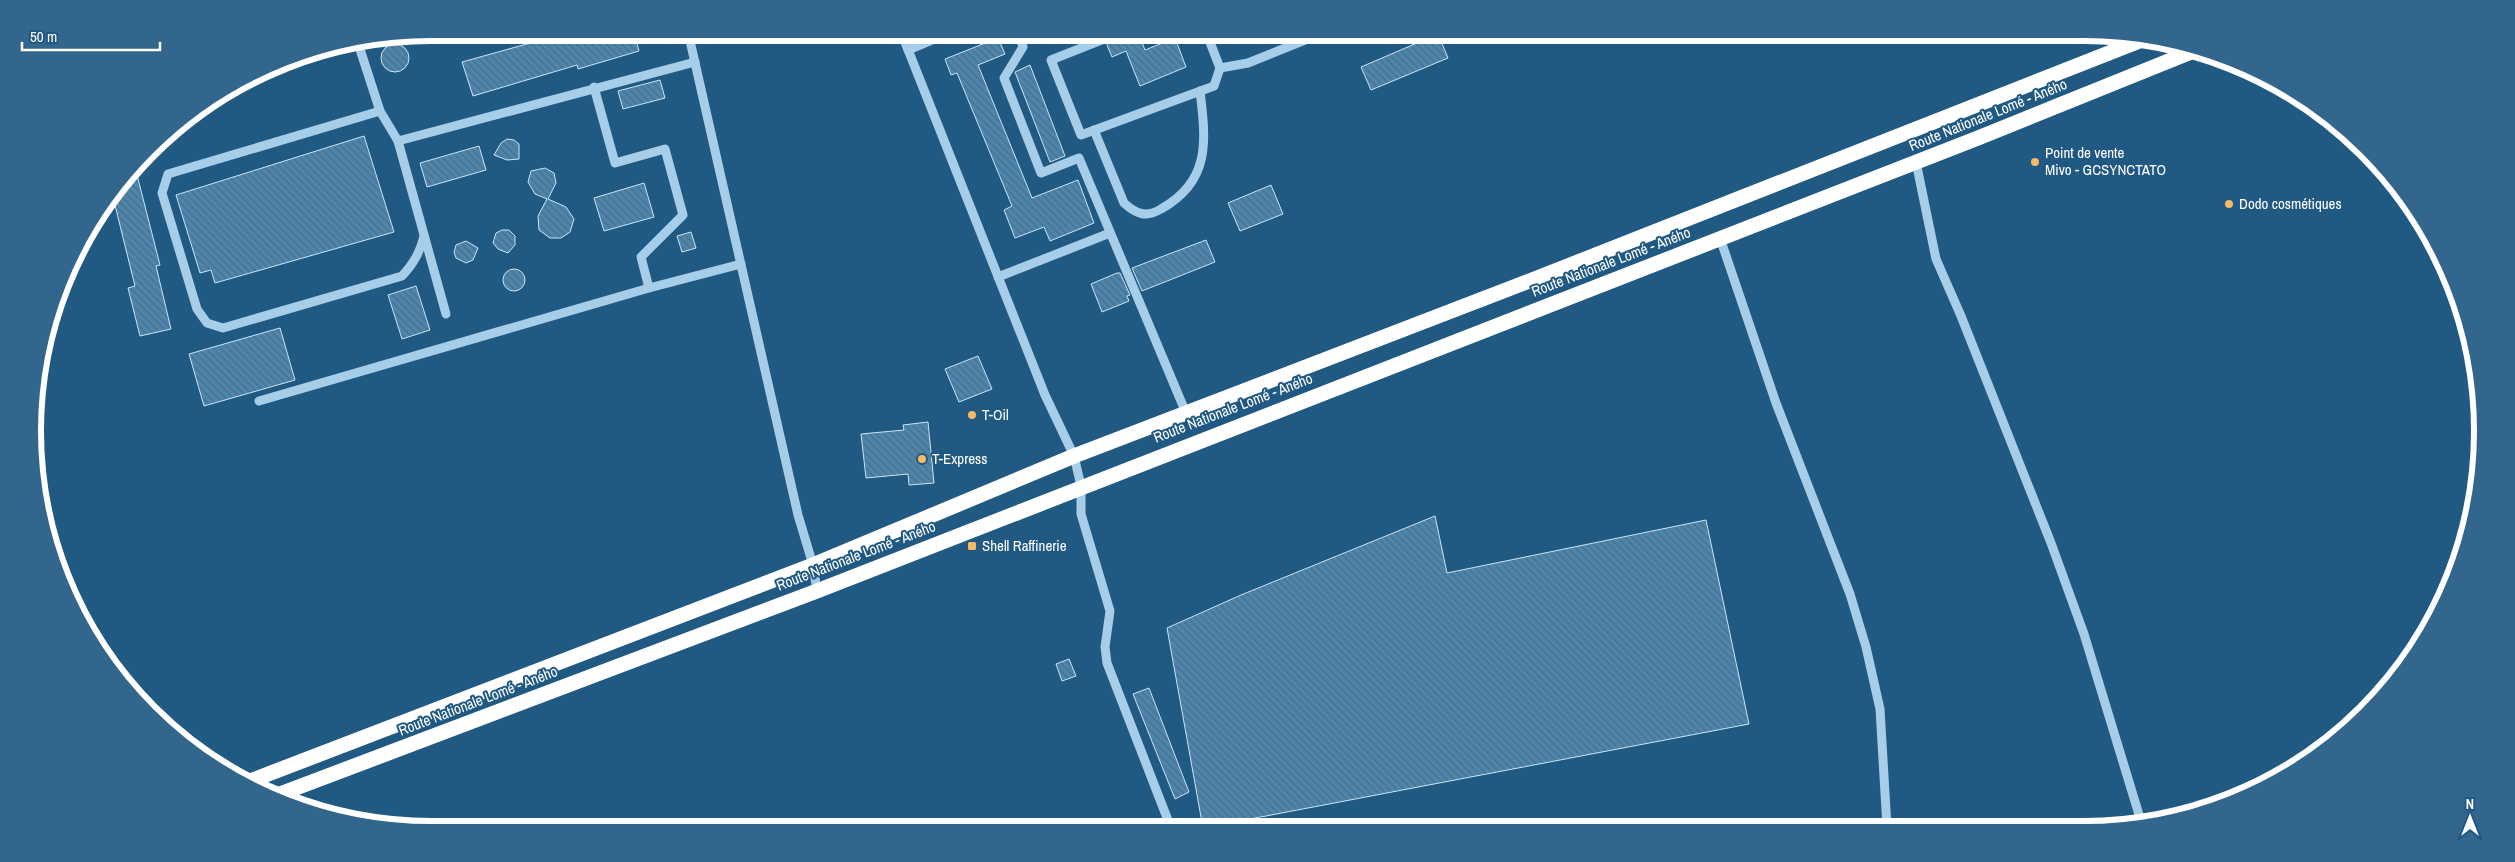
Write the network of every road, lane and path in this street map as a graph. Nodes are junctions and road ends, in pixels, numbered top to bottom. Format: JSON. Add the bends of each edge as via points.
{"nodes":[{"id":1,"x":690,"y":41,"type":"edge"},
{"id":2,"x":904,"y":41,"type":"edge"},
{"id":3,"x":930,"y":41,"type":"edge"},
{"id":4,"x":1021,"y":41,"type":"edge"},
{"id":5,"x":1099,"y":41,"type":"tunnel mouth"},
{"id":6,"x":1210,"y":41,"type":"edge"},
{"id":7,"x":1303,"y":41,"type":"edge"},
{"id":8,"x":2131,"y":44,"type":"edge"},
{"id":9,"x":360,"y":48,"type":"edge"},
{"id":10,"x":908,"y":50,"type":"junction"},
{"id":11,"x":2184,"y":55,"type":"edge"},
{"id":12,"x":695,"y":62,"type":"junction"},
{"id":13,"x":1220,"y":68,"type":"junction"},
{"id":14,"x":594,"y":87,"type":"junction"},
{"id":15,"x":1200,"y":91,"type":"junction"},
{"id":16,"x":380,"y":111,"type":"junction"},
{"id":17,"x":1094,"y":130,"type":"junction"},
{"id":18,"x":398,"y":141,"type":"junction"},
{"id":19,"x":1916,"y":162,"type":"junction"},
{"id":20,"x":1110,"y":233,"type":"junction"},
{"id":21,"x":424,"y":236,"type":"junction"},
{"id":22,"x":1720,"y":238,"type":"junction"},
{"id":23,"x":741,"y":264,"type":"junction"},
{"id":24,"x":998,"y":278,"type":"junction"},
{"id":25,"x":649,"y":288,"type":"junction"},
{"id":26,"x":446,"y":314,"type":"dead end"},
{"id":27,"x":259,"y":401,"type":"dead end"},
{"id":28,"x":1186,"y":413,"type":"junction"},
{"id":29,"x":1074,"y":456,"type":"junction"},
{"id":30,"x":1081,"y":486,"type":"junction"},
{"id":31,"x":813,"y":565,"type":"junction"},
{"id":32,"x":817,"y":591,"type":"junction"},
{"id":33,"x":255,"y":779,"type":"edge"},
{"id":34,"x":285,"y":792,"type":"edge"},
{"id":35,"x":2139,"y":816,"type":"edge"},
{"id":36,"x":1168,"y":821,"type":"edge"},
{"id":37,"x":1887,"y":821,"type":"edge"}],
"edges":[{"from":1,"to":12,"type":"street"},
{"from":2,"to":10,"type":"street"},
{"from":3,"to":10,"type":"street"},
{"from":4,"to":20,"type":"street","via":[[1023,47],[1004,78],[1041,173],[1079,158]]},
{"from":5,"to":17,"type":"street","via":[[1051,60],[1081,135]]},
{"from":6,"to":13,"type":"street"},
{"from":7,"to":13,"type":"street","via":[[1248,63]]},
{"from":8,"to":28,"type":"highway","name":"Route Nationale Lomé - Aného"},
{"from":9,"to":16,"type":"street"},
{"from":10,"to":24,"type":"street"},
{"from":11,"to":19,"type":"highway","name":"Route Nationale Lomé - Aného"},
{"from":12,"to":14,"type":"street"},
{"from":12,"to":23,"type":"street"},
{"from":13,"to":15,"type":"street","via":[[1214,86]]},
{"from":14,"to":18,"type":"street"},
{"from":14,"to":25,"type":"street","via":[[615,163],[665,149],[683,215],[641,257]]},
{"from":15,"to":17,"type":"street"},
{"from":15,"to":17,"type":"street","via":[[1203,146],[1199,168],[1184,194],[1155,213],[1143,215],[1133,212],[1124,203]]},
{"from":16,"to":18,"type":"street"},
{"from":16,"to":21,"type":"street","via":[[168,174],[162,193],[197,309],[207,323],[223,328],[402,276],[416,257]]},
{"from":18,"to":21,"type":"street"},
{"from":19,"to":22,"type":"highway","name":"Route Nationale Lomé - Aného"},
{"from":19,"to":35,"type":"street","via":[[1936,259],[2051,543],[2084,634]]},
{"from":20,"to":24,"type":"street"},
{"from":20,"to":28,"type":"street"},
{"from":21,"to":26,"type":"street"},
{"from":22,"to":30,"type":"highway","name":"Route Nationale Lomé - Aného"},
{"from":22,"to":37,"type":"street","via":[[1776,404],[1850,594],[1866,647],[1880,709]]},
{"from":23,"to":25,"type":"street"},
{"from":23,"to":31,"type":"street","via":[[798,516]]},
{"from":24,"to":29,"type":"street","via":[[1058,426]]},
{"from":25,"to":27,"type":"street"},
{"from":28,"to":29,"type":"highway","name":"Route Nationale Lomé - Aného"},
{"from":29,"to":30,"type":"street"},
{"from":29,"to":31,"type":"highway","name":"Route Nationale Lomé - Aného"},
{"from":30,"to":32,"type":"highway","name":"Route Nationale Lomé - Aného"},
{"from":30,"to":36,"type":"street","via":[[1081,514],[1110,611],[1105,654]]},
{"from":31,"to":32,"type":"street"},
{"from":31,"to":33,"type":"highway","name":"Route Nationale Lomé - Aného"},
{"from":32,"to":34,"type":"highway","name":"Route Nationale Lomé - Aného"}]}
